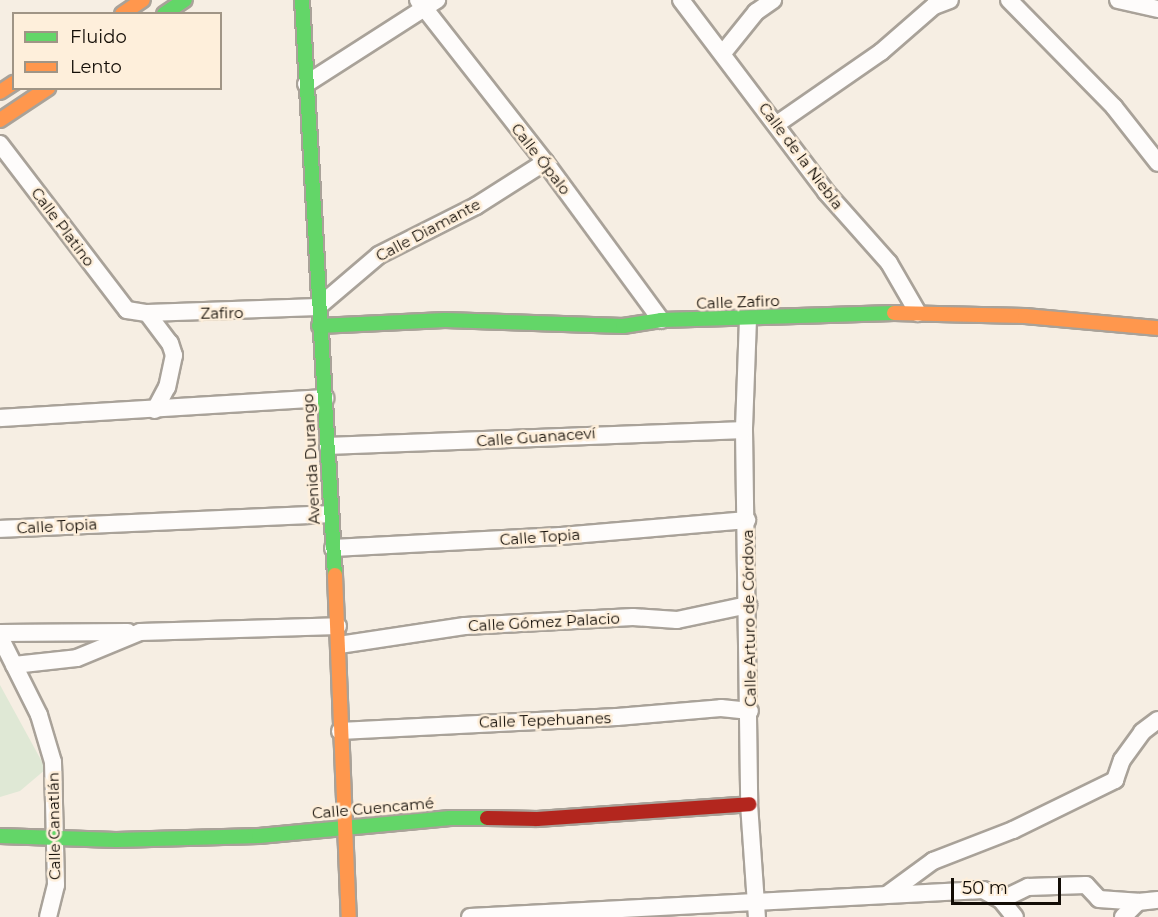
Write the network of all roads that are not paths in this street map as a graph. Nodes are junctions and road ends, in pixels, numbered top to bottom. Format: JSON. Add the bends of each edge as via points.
{"nodes":[{"id":1,"x":143,"y":0,"type":"edge"},
{"id":2,"x":185,"y":0,"type":"edge"},
{"id":3,"x":302,"y":0,"type":"edge"},
{"id":4,"x":681,"y":0,"type":"edge"},
{"id":5,"x":773,"y":0,"type":"edge"},
{"id":6,"x":950,"y":0,"type":"edge"},
{"id":7,"x":1009,"y":0,"type":"edge"},
{"id":8,"x":1119,"y":0,"type":"edge"},
{"id":9,"x":427,"y":3,"type":"edge"},
{"id":10,"x":1158,"y":9,"type":"edge"},
{"id":11,"x":125,"y":12,"type":"edge"},
{"id":12,"x":167,"y":12,"type":"edge"},
{"id":13,"x":723,"y":53,"type":"junction"},
{"id":14,"x":306,"y":84,"type":"junction"},
{"id":15,"x":45,"y":90,"type":"edge"},
{"id":16,"x":0,"y":120,"type":"edge"},
{"id":17,"x":777,"y":124,"type":"junction"},
{"id":18,"x":2,"y":147,"type":"edge"},
{"id":19,"x":545,"y":162,"type":"junction"},
{"id":20,"x":1158,"y":163,"type":"edge"},
{"id":21,"x":318,"y":307,"type":"junction"},
{"id":22,"x":127,"y":310,"type":"joint"},
{"id":23,"x":918,"y":313,"type":"junction"},
{"id":24,"x":147,"y":314,"type":"junction"},
{"id":25,"x":660,"y":320,"type":"junction"},
{"id":26,"x":748,"y":320,"type":"junction"},
{"id":27,"x":319,"y":326,"type":"junction"},
{"id":28,"x":1158,"y":328,"type":"edge"},
{"id":29,"x":325,"y":398,"type":"junction"},
{"id":30,"x":155,"y":410,"type":"junction"},
{"id":31,"x":0,"y":418,"type":"edge"},
{"id":32,"x":744,"y":429,"type":"junction"},
{"id":33,"x":328,"y":446,"type":"junction"},
{"id":34,"x":330,"y":514,"type":"junction"},
{"id":35,"x":747,"y":520,"type":"junction"},
{"id":36,"x":2,"y":524,"type":"edge"},
{"id":37,"x":333,"y":548,"type":"junction"},
{"id":38,"x":748,"y":605,"type":"junction"},
{"id":39,"x":338,"y":626,"type":"junction"},
{"id":40,"x":140,"y":632,"type":"junction"},
{"id":41,"x":0,"y":635,"type":"edge"},
{"id":42,"x":339,"y":645,"type":"junction"},
{"id":43,"x":14,"y":665,"type":"junction"},
{"id":44,"x":750,"y":711,"type":"junction"},
{"id":45,"x":1158,"y":720,"type":"edge"},
{"id":46,"x":340,"y":731,"type":"junction"},
{"id":47,"x":749,"y":804,"type":"junction"},
{"id":48,"x":346,"y":825,"type":"junction"},
{"id":49,"x":0,"y":836,"type":"edge"},
{"id":50,"x":56,"y":836,"type":"junction"},
{"id":51,"x":888,"y":894,"type":"junction"},
{"id":52,"x":1001,"y":900,"type":"junction"},
{"id":53,"x":1158,"y":900,"type":"edge"},
{"id":54,"x":1138,"y":902,"type":"junction"},
{"id":55,"x":757,"y":909,"type":"edge"},
{"id":56,"x":48,"y":917,"type":"edge"},
{"id":57,"x":349,"y":917,"type":"edge"},
{"id":58,"x":470,"y":917,"type":"edge"},
{"id":59,"x":1015,"y":917,"type":"edge"},
{"id":60,"x":1123,"y":917,"type":"edge"}],
"edges":[{"from":1,"to":11,"type":"street"},
{"from":2,"to":12,"type":"street"},
{"from":3,"to":14,"type":"street","name":"Avenida Durango"},
{"from":4,"to":13,"type":"street","name":"Calle de la Niebla"},
{"from":5,"to":13,"type":"street","via":[[756,12]]},
{"from":6,"to":17,"type":"street","via":[[934,6],[881,52]]},
{"from":7,"to":20,"type":"street","via":[[1114,106]]},
{"from":8,"to":10,"type":"street"},
{"from":9,"to":14,"type":"street"},
{"from":9,"to":19,"type":"street","name":"Calle Ópalo"},
{"from":13,"to":17,"type":"street","name":"Calle de la Niebla"},
{"from":14,"to":21,"type":"street","name":"Avenida Durango"},
{"from":15,"to":16,"type":"street"},
{"from":17,"to":23,"type":"street","name":"Calle de la Niebla","via":[[826,192],[889,263]]},
{"from":18,"to":22,"type":"street","name":"Calle Platino"},
{"from":19,"to":21,"type":"street","name":"Calle Diamante","via":[[476,206],[379,255]]},
{"from":19,"to":25,"type":"street","name":"Calle Ópalo"},
{"from":21,"to":24,"type":"street","name":"Zafiro"},
{"from":21,"to":27,"type":"street","name":"Avenida Durango"},
{"from":22,"to":24,"type":"street","name":"Zafiro"},
{"from":23,"to":26,"type":"street","name":"Calle Zafiro","via":[[845,312]]},
{"from":23,"to":28,"type":"street","name":"Calle Zafiro","via":[[1025,316]]},
{"from":24,"to":30,"type":"street","via":[[170,343],[174,355],[167,387]]},
{"from":25,"to":26,"type":"street","name":"Calle Zafiro"},
{"from":25,"to":27,"type":"street","name":"Calle Zafiro","via":[[623,326],[445,320]]},
{"from":26,"to":32,"type":"street","name":"Calle Arturo de Córdova"},
{"from":27,"to":29,"type":"street","name":"Avenida Durango"},
{"from":29,"to":30,"type":"street"},
{"from":29,"to":33,"type":"street","name":"Avenida Durango"},
{"from":30,"to":31,"type":"street"},
{"from":32,"to":33,"type":"street","name":"Calle Guanaceví"},
{"from":32,"to":35,"type":"street","name":"Calle Arturo de Córdova"},
{"from":33,"to":34,"type":"street","name":"Avenida Durango"},
{"from":34,"to":36,"type":"street","name":"Calle Topia"},
{"from":34,"to":37,"type":"street","name":"Avenida Durango"},
{"from":35,"to":37,"type":"street","name":"Calle Topia","via":[[561,536]]},
{"from":35,"to":38,"type":"street","name":"Calle Arturo de Córdova"},
{"from":37,"to":39,"type":"street","name":"Avenida Durango"},
{"from":38,"to":42,"type":"street","name":"Calle Gómez Palacio","via":[[677,620],[633,616],[465,626]]},
{"from":38,"to":44,"type":"street","name":"Calle Arturo de Córdova"},
{"from":39,"to":40,"type":"street"},
{"from":39,"to":42,"type":"street","name":"Avenida Durango"},
{"from":40,"to":41,"type":"street"},
{"from":40,"to":43,"type":"street","via":[[77,658]]},
{"from":41,"to":43,"type":"street","name":"Calle Canatlán"},
{"from":42,"to":46,"type":"street","name":"Avenida Durango"},
{"from":43,"to":50,"type":"street","name":"Calle Canatlán","via":[[39,716],[53,762]]},
{"from":44,"to":46,"type":"street","name":"Calle Tepehuanes","via":[[721,708]]},
{"from":44,"to":47,"type":"street","name":"Calle Arturo de Córdova"},
{"from":45,"to":51,"type":"street","via":[[1142,732],[1122,760],[1116,780],[1014,830],[933,861]]},
{"from":46,"to":48,"type":"street","name":"Avenida Durango"},
{"from":47,"to":48,"type":"street","name":"Calle Cuencamé","via":[[537,819],[468,817]]},
{"from":47,"to":55,"type":"street","name":"Calle Arturo de Córdova"},
{"from":48,"to":50,"type":"street","name":"Calle Cuencamé","via":[[259,836],[116,840]]},
{"from":48,"to":57,"type":"street","name":"Avenida Durango"},
{"from":49,"to":50,"type":"street","name":"Calle Cuencamé"},
{"from":50,"to":56,"type":"street","name":"Calle Canatlán","via":[[56,885]]},
{"from":51,"to":52,"type":"street","via":[[983,890]]},
{"from":51,"to":55,"type":"street"},
{"from":52,"to":54,"type":"street","via":[[1028,887],[1086,885],[1099,899]]},
{"from":52,"to":59,"type":"street"},
{"from":53,"to":54,"type":"street"},
{"from":54,"to":60,"type":"street"},
{"from":55,"to":58,"type":"street"}]}
